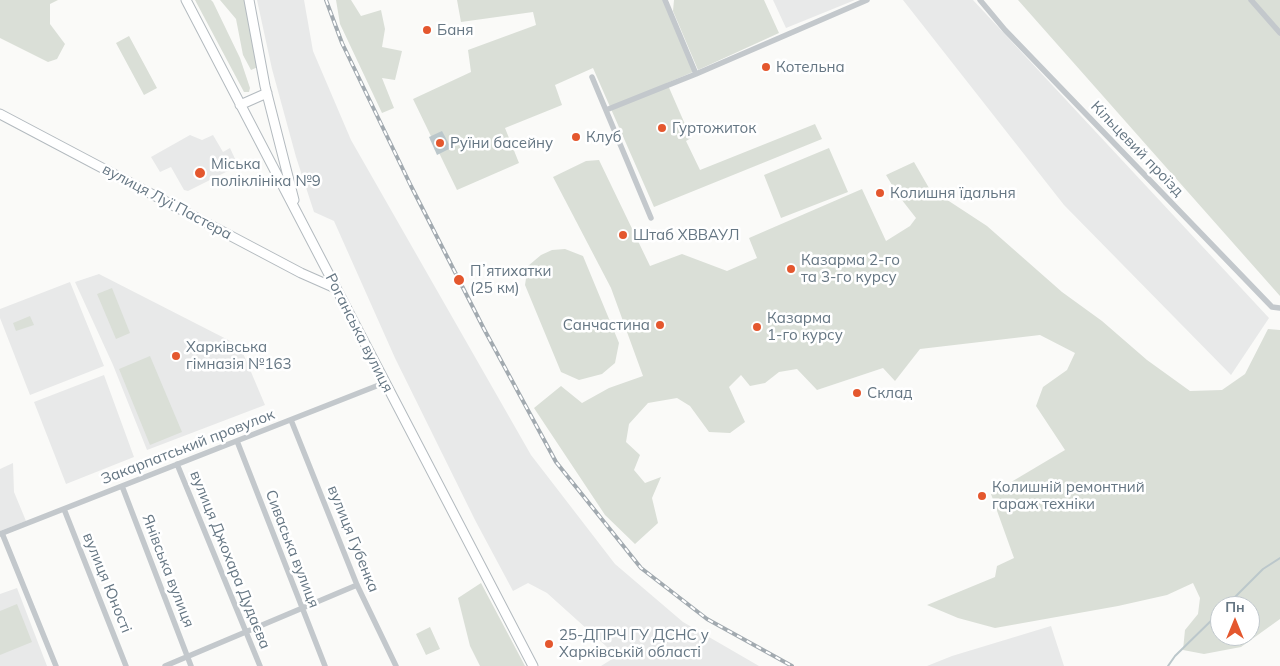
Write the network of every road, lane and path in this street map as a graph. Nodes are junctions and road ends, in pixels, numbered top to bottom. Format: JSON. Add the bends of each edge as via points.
{"nodes":[{"id":1,"x":186,"y":0,"type":"edge"},
{"id":2,"x":249,"y":0,"type":"edge"},
{"id":3,"x":665,"y":0,"type":"edge"},
{"id":4,"x":867,"y":0,"type":"edge"},
{"id":5,"x":980,"y":0,"type":"edge"},
{"id":6,"x":1251,"y":0,"type":"edge"},
{"id":7,"x":1280,"y":33,"type":"edge"},
{"id":8,"x":696,"y":74,"type":"junction"},
{"id":9,"x":592,"y":77,"type":"dead end"},
{"id":10,"x":267,"y":93,"type":"junction"},
{"id":11,"x":240,"y":105,"type":"junction"},
{"id":12,"x":606,"y":110,"type":"junction"},
{"id":13,"x":0,"y":114,"type":"edge"},
{"id":14,"x":296,"y":210,"type":"junction"},
{"id":15,"x":652,"y":218,"type":"dead end"},
{"id":16,"x":335,"y":288,"type":"junction"},
{"id":17,"x":1280,"y":308,"type":"edge"},
{"id":18,"x":384,"y":383,"type":"junction"},
{"id":19,"x":291,"y":420,"type":"junction"},
{"id":20,"x":237,"y":441,"type":"junction"},
{"id":21,"x":177,"y":464,"type":"junction"},
{"id":22,"x":122,"y":486,"type":"junction"},
{"id":23,"x":64,"y":508,"type":"junction"},
{"id":24,"x":1,"y":533,"type":"edge"},
{"id":25,"x":357,"y":586,"type":"junction"},
{"id":26,"x":302,"y":608,"type":"junction"},
{"id":27,"x":245,"y":631,"type":"junction"},
{"id":28,"x":188,"y":657,"type":"junction"},
{"id":29,"x":56,"y":666,"type":"edge"},
{"id":30,"x":126,"y":666,"type":"edge"},
{"id":31,"x":165,"y":666,"type":"edge"},
{"id":32,"x":191,"y":666,"type":"edge"},
{"id":33,"x":260,"y":666,"type":"edge"},
{"id":34,"x":325,"y":666,"type":"edge"},
{"id":35,"x":396,"y":666,"type":"edge"},
{"id":36,"x":533,"y":666,"type":"edge"}],
"edges":[{"from":1,"to":11,"type":"main road","name":"Роганська вулиця"},
{"from":2,"to":10,"type":"main road"},
{"from":3,"to":8,"type":"street"},
{"from":4,"to":8,"type":"street"},
{"from":5,"to":17,"type":"street","name":"Кільцевий проїзд","via":[[1005,30],[1272,307]]},
{"from":6,"to":7,"type":"street"},
{"from":8,"to":12,"type":"street"},
{"from":9,"to":12,"type":"street"},
{"from":10,"to":11,"type":"main road"},
{"from":10,"to":14,"type":"main road"},
{"from":11,"to":14,"type":"main road","name":"Роганська вулиця"},
{"from":12,"to":15,"type":"street"},
{"from":13,"to":16,"type":"main road","name":"вулиця Луї Пастера"},
{"from":14,"to":16,"type":"main road","name":"Роганська вулиця"},
{"from":16,"to":18,"type":"main road","name":"Роганська вулиця"},
{"from":18,"to":19,"type":"street","name":"Закарпатський провулок"},
{"from":18,"to":36,"type":"main road","name":"Роганська вулиця"},
{"from":19,"to":20,"type":"street","name":"Закарпатський провулок"},
{"from":19,"to":25,"type":"street","name":"вулиця Губенка"},
{"from":20,"to":21,"type":"street","name":"Закарпатський провулок"},
{"from":20,"to":26,"type":"street","name":"Сиваська вулиця"},
{"from":21,"to":22,"type":"street","name":"Закарпатський провулок"},
{"from":21,"to":27,"type":"street","name":"вулиця Джохара Дудаєва"},
{"from":22,"to":23,"type":"street","name":"Закарпатський провулок"},
{"from":22,"to":28,"type":"street","name":"Янівська вулиця"},
{"from":23,"to":24,"type":"street","name":"Закарпатський провулок"},
{"from":23,"to":30,"type":"street","name":"вулиця Юності"},
{"from":24,"to":29,"type":"street"},
{"from":25,"to":26,"type":"street"},
{"from":25,"to":35,"type":"street","name":"вулиця Губенка"},
{"from":26,"to":27,"type":"street"},
{"from":26,"to":34,"type":"street","name":"Сиваська вулиця"},
{"from":27,"to":28,"type":"street"},
{"from":27,"to":33,"type":"street","name":"вулиця Джохара Дудаєва"},
{"from":28,"to":31,"type":"street"},
{"from":28,"to":32,"type":"street","name":"Янівська вулиця"}]}
